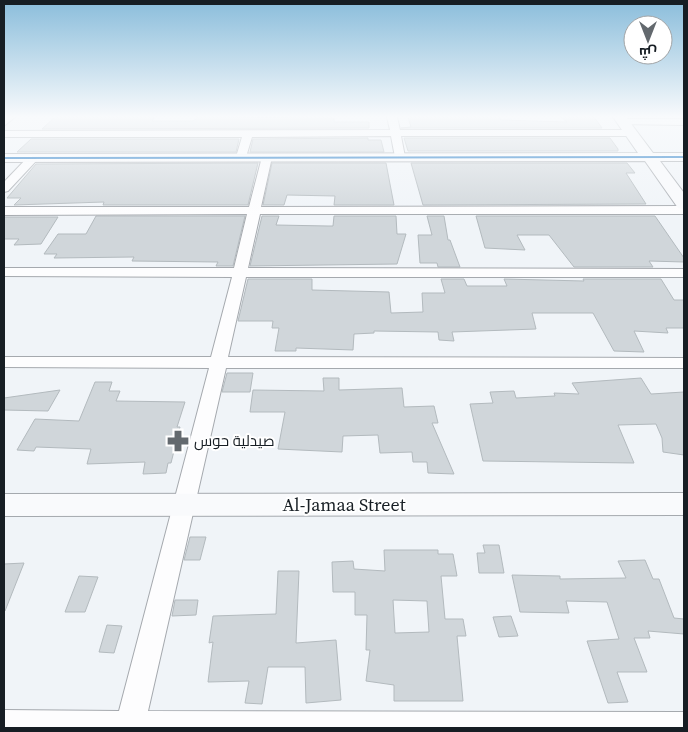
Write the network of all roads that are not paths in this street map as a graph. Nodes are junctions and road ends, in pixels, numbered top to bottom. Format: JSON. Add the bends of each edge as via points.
{"nodes":[{"id":1,"x":243,"y":151,"type":"edge"},
{"id":2,"x":399,"y":151,"type":"edge"},
{"id":3,"x":645,"y":151,"type":"edge"},
{"id":4,"x":241,"y":157,"type":"junction"},
{"id":5,"x":267,"y":157,"type":"junction"},
{"id":6,"x":400,"y":157,"type":"junction"},
{"id":7,"x":649,"y":157,"type":"junction"},
{"id":8,"x":684,"y":157,"type":"edge"},
{"id":9,"x":4,"y":158,"type":"edge"},
{"id":10,"x":33,"y":158,"type":"junction"},
{"id":11,"x":4,"y":190,"type":"edge"},
{"id":12,"x":684,"y":205,"type":"edge"},
{"id":13,"x":4,"y":211,"type":"edge"},
{"id":14,"x":254,"y":211,"type":"junction"},
{"id":15,"x":4,"y":272,"type":"edge"},
{"id":16,"x":241,"y":272,"type":"junction"},
{"id":17,"x":684,"y":273,"type":"edge"},
{"id":18,"x":4,"y":362,"type":"edge"},
{"id":19,"x":218,"y":362,"type":"junction"},
{"id":20,"x":684,"y":363,"type":"edge"},
{"id":21,"x":684,"y":504,"type":"edge"},
{"id":22,"x":4,"y":505,"type":"edge"},
{"id":23,"x":185,"y":505,"type":"junction"},
{"id":24,"x":4,"y":726,"type":"edge"},
{"id":25,"x":129,"y":727,"type":"edge"},
{"id":26,"x":684,"y":727,"type":"edge"}],
"edges":[{"from":1,"to":4,"type":"street"},
{"from":2,"to":6,"type":"street"},
{"from":3,"to":7,"type":"street"},
{"from":4,"to":5,"type":"street"},
{"from":4,"to":10,"type":"street"},
{"from":5,"to":6,"type":"street"},
{"from":5,"to":14,"type":"street"},
{"from":6,"to":7,"type":"street"},
{"from":7,"to":8,"type":"street"},
{"from":7,"to":12,"type":"street"},
{"from":9,"to":10,"type":"street"},
{"from":10,"to":11,"type":"street"},
{"from":12,"to":14,"type":"street"},
{"from":13,"to":14,"type":"street"},
{"from":14,"to":16,"type":"street"},
{"from":15,"to":16,"type":"street"},
{"from":16,"to":17,"type":"street"},
{"from":16,"to":19,"type":"street"},
{"from":18,"to":19,"type":"street"},
{"from":19,"to":20,"type":"street"},
{"from":19,"to":23,"type":"street"},
{"from":21,"to":23,"type":"street","name":"Al-Jamaa Street"},
{"from":22,"to":23,"type":"street","name":"Al-Jamaa Street"},
{"from":23,"to":25,"type":"street"},
{"from":24,"to":25,"type":"street"},
{"from":25,"to":26,"type":"street"}]}
